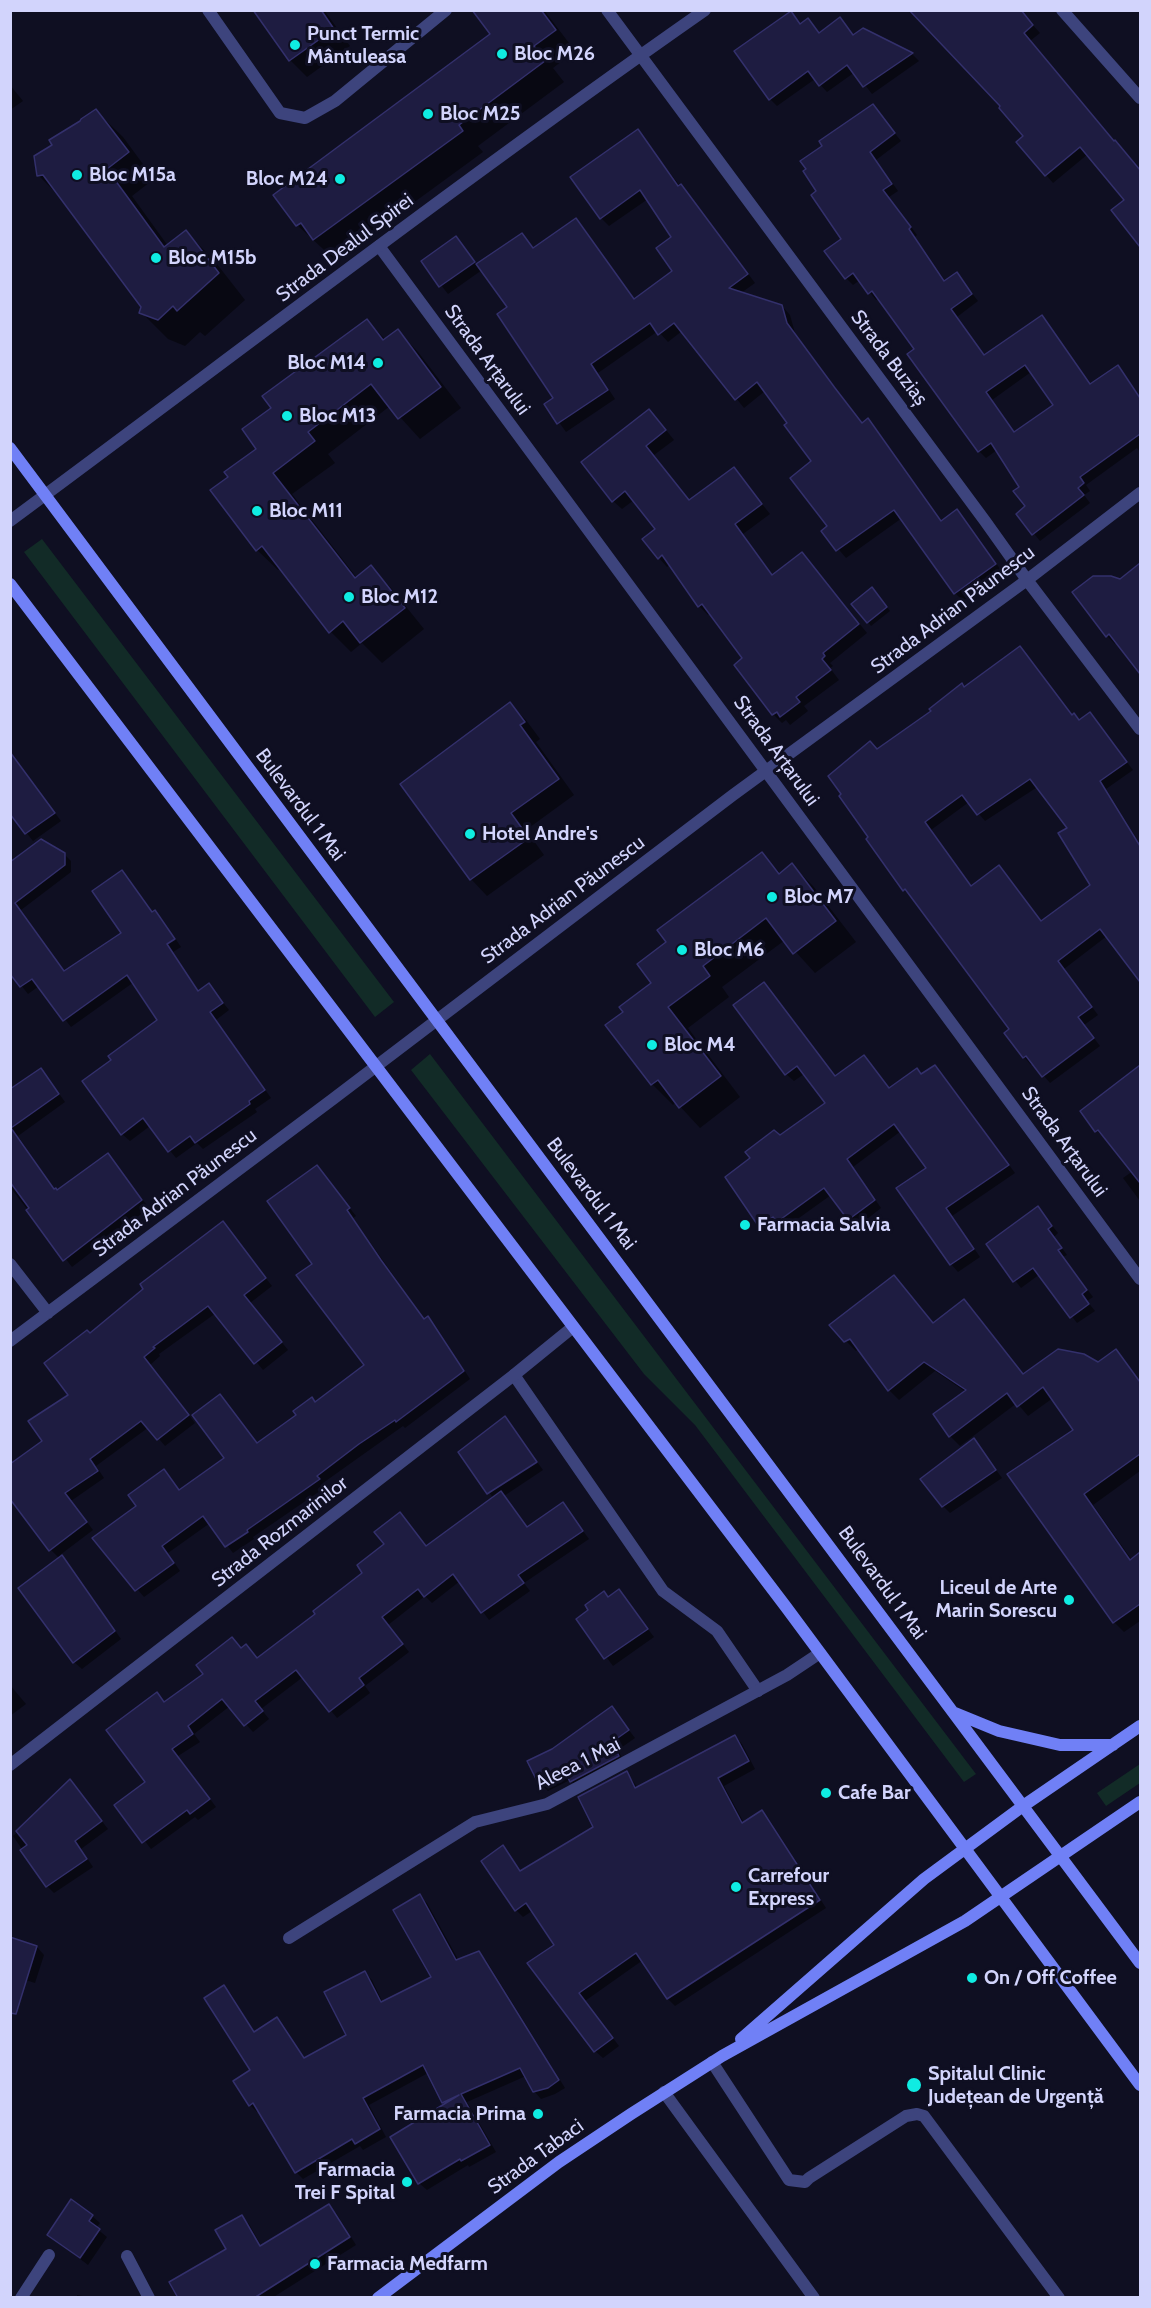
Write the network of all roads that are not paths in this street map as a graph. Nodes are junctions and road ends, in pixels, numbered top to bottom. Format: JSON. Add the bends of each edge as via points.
{"nodes":[{"id":1,"x":208,"y":10,"type":"edge"},
{"id":2,"x":446,"y":10,"type":"edge"},
{"id":3,"x":607,"y":10,"type":"edge"},
{"id":4,"x":705,"y":10,"type":"edge"},
{"id":5,"x":1062,"y":10,"type":"edge"},
{"id":6,"x":640,"y":56,"type":"junction"},
{"id":7,"x":1140,"y":98,"type":"edge"},
{"id":8,"x":379,"y":246,"type":"junction"},
{"id":9,"x":10,"y":448,"type":"edge"},
{"id":10,"x":1140,"y":493,"type":"edge"},
{"id":11,"x":45,"y":495,"type":"junction"},
{"id":12,"x":10,"y":521,"type":"edge"},
{"id":13,"x":1027,"y":580,"type":"junction"},
{"id":14,"x":10,"y":584,"type":"edge"},
{"id":15,"x":1140,"y":729,"type":"edge"},
{"id":16,"x":766,"y":771,"type":"junction"},
{"id":17,"x":436,"y":1019,"type":"junction"},
{"id":18,"x":377,"y":1065,"type":"junction"},
{"id":19,"x":10,"y":1264,"type":"edge"},
{"id":20,"x":1140,"y":1280,"type":"edge"},
{"id":21,"x":48,"y":1312,"type":"junction"},
{"id":22,"x":573,"y":1327,"type":"junction"},
{"id":23,"x":10,"y":1341,"type":"edge"},
{"id":24,"x":514,"y":1376,"type":"junction"},
{"id":25,"x":820,"y":1653,"type":"junction"},
{"id":26,"x":758,"y":1691,"type":"junction"},
{"id":27,"x":952,"y":1712,"type":"junction"},
{"id":28,"x":1140,"y":1726,"type":"edge"},
{"id":29,"x":1113,"y":1745,"type":"junction"},
{"id":30,"x":10,"y":1765,"type":"edge"},
{"id":31,"x":1140,"y":1802,"type":"edge"},
{"id":32,"x":1023,"y":1806,"type":"junction"},
{"id":33,"x":965,"y":1849,"type":"junction"},
{"id":34,"x":1060,"y":1856,"type":"junction"},
{"id":35,"x":1001,"y":1897,"type":"junction"},
{"id":36,"x":289,"y":1938,"type":"dead end"},
{"id":37,"x":1140,"y":1963,"type":"edge"},
{"id":38,"x":717,"y":2059,"type":"junction"},
{"id":39,"x":1140,"y":2085,"type":"edge"},
{"id":40,"x":664,"y":2092,"type":"junction"},
{"id":41,"x":49,"y":2256,"type":"dead end"},
{"id":42,"x":127,"y":2256,"type":"dead end"},
{"id":43,"x":21,"y":2298,"type":"edge"},
{"id":44,"x":149,"y":2298,"type":"edge"},
{"id":45,"x":378,"y":2298,"type":"edge"},
{"id":46,"x":814,"y":2298,"type":"edge"},
{"id":47,"x":1059,"y":2298,"type":"edge"}],
"edges":[{"from":1,"to":2,"type":"street","via":[[280,113],[305,118],[334,101]]},
{"from":3,"to":6,"type":"street","name":"Strada Buziaș"},
{"from":4,"to":6,"type":"street","name":"Strada Dealul Spirei"},
{"from":5,"to":7,"type":"street"},
{"from":6,"to":8,"type":"street","name":"Strada Dealul Spirei"},
{"from":6,"to":13,"type":"street","name":"Strada Buziaș"},
{"from":8,"to":11,"type":"street","name":"Strada Dealul Spirei"},
{"from":8,"to":16,"type":"street","name":"Strada Arțarului"},
{"from":9,"to":11,"type":"main road","name":"Bulevardul 1 Mai"},
{"from":10,"to":13,"type":"street","name":"Strada Adrian Păunescu"},
{"from":11,"to":12,"type":"street","name":"Strada Dealul Spirei"},
{"from":11,"to":17,"type":"main road","name":"Bulevardul 1 Mai"},
{"from":13,"to":15,"type":"street","name":"Strada Buziaș"},
{"from":13,"to":16,"type":"street","name":"Strada Adrian Păunescu"},
{"from":14,"to":18,"type":"main road"},
{"from":16,"to":17,"type":"street","name":"Strada Adrian Păunescu"},
{"from":16,"to":20,"type":"street","name":"Strada Arțarului"},
{"from":17,"to":18,"type":"street","name":"Strada Adrian Păunescu"},
{"from":17,"to":27,"type":"main road","name":"Bulevardul 1 Mai"},
{"from":18,"to":21,"type":"street","name":"Strada Adrian Păunescu"},
{"from":18,"to":22,"type":"main road"},
{"from":19,"to":21,"type":"street"},
{"from":21,"to":23,"type":"street","name":"Strada Adrian Păunescu"},
{"from":22,"to":24,"type":"street","name":"Strada Rozmarinilor"},
{"from":22,"to":25,"type":"main road"},
{"from":24,"to":26,"type":"street","via":[[663,1591],[717,1631]]},
{"from":24,"to":30,"type":"street","name":"Strada Rozmarinilor"},
{"from":25,"to":26,"type":"street","name":"Aleea 1 Mai"},
{"from":25,"to":33,"type":"main road"},
{"from":26,"to":36,"type":"street","name":"Aleea 1 Mai","via":[[547,1804],[475,1822]]},
{"from":27,"to":29,"type":"main road","via":[[999,1731],[1060,1745]]},
{"from":27,"to":32,"type":"main road","name":"Bulevardul 1 Mai"},
{"from":28,"to":29,"type":"main road","name":"Strada Tabaci"},
{"from":29,"to":32,"type":"main road","name":"Strada Tabaci"},
{"from":31,"to":34,"type":"main road","name":"Strada Tabaci"},
{"from":32,"to":33,"type":"main road","name":"Strada Tabaci"},
{"from":32,"to":34,"type":"main road","name":"Bulevardul 1 Mai"},
{"from":33,"to":35,"type":"main road"},
{"from":33,"to":38,"type":"main road","name":"Strada Tabaci","via":[[924,1879]]},
{"from":34,"to":35,"type":"main road","name":"Strada Tabaci"},
{"from":34,"to":37,"type":"main road","name":"Bulevardul 1 Mai"},
{"from":35,"to":38,"type":"main road","name":"Strada Tabaci","via":[[958,1925]]},
{"from":35,"to":39,"type":"main road"},
{"from":38,"to":40,"type":"main road","name":"Strada Tabaci"},
{"from":38,"to":47,"type":"street","via":[[789,2180],[805,2182],[906,2116],[924,2116]]},
{"from":40,"to":45,"type":"main road","name":"Strada Tabaci","via":[[559,2162]]},
{"from":40,"to":46,"type":"street"},
{"from":41,"to":43,"type":"street"},
{"from":42,"to":44,"type":"street"}]}
